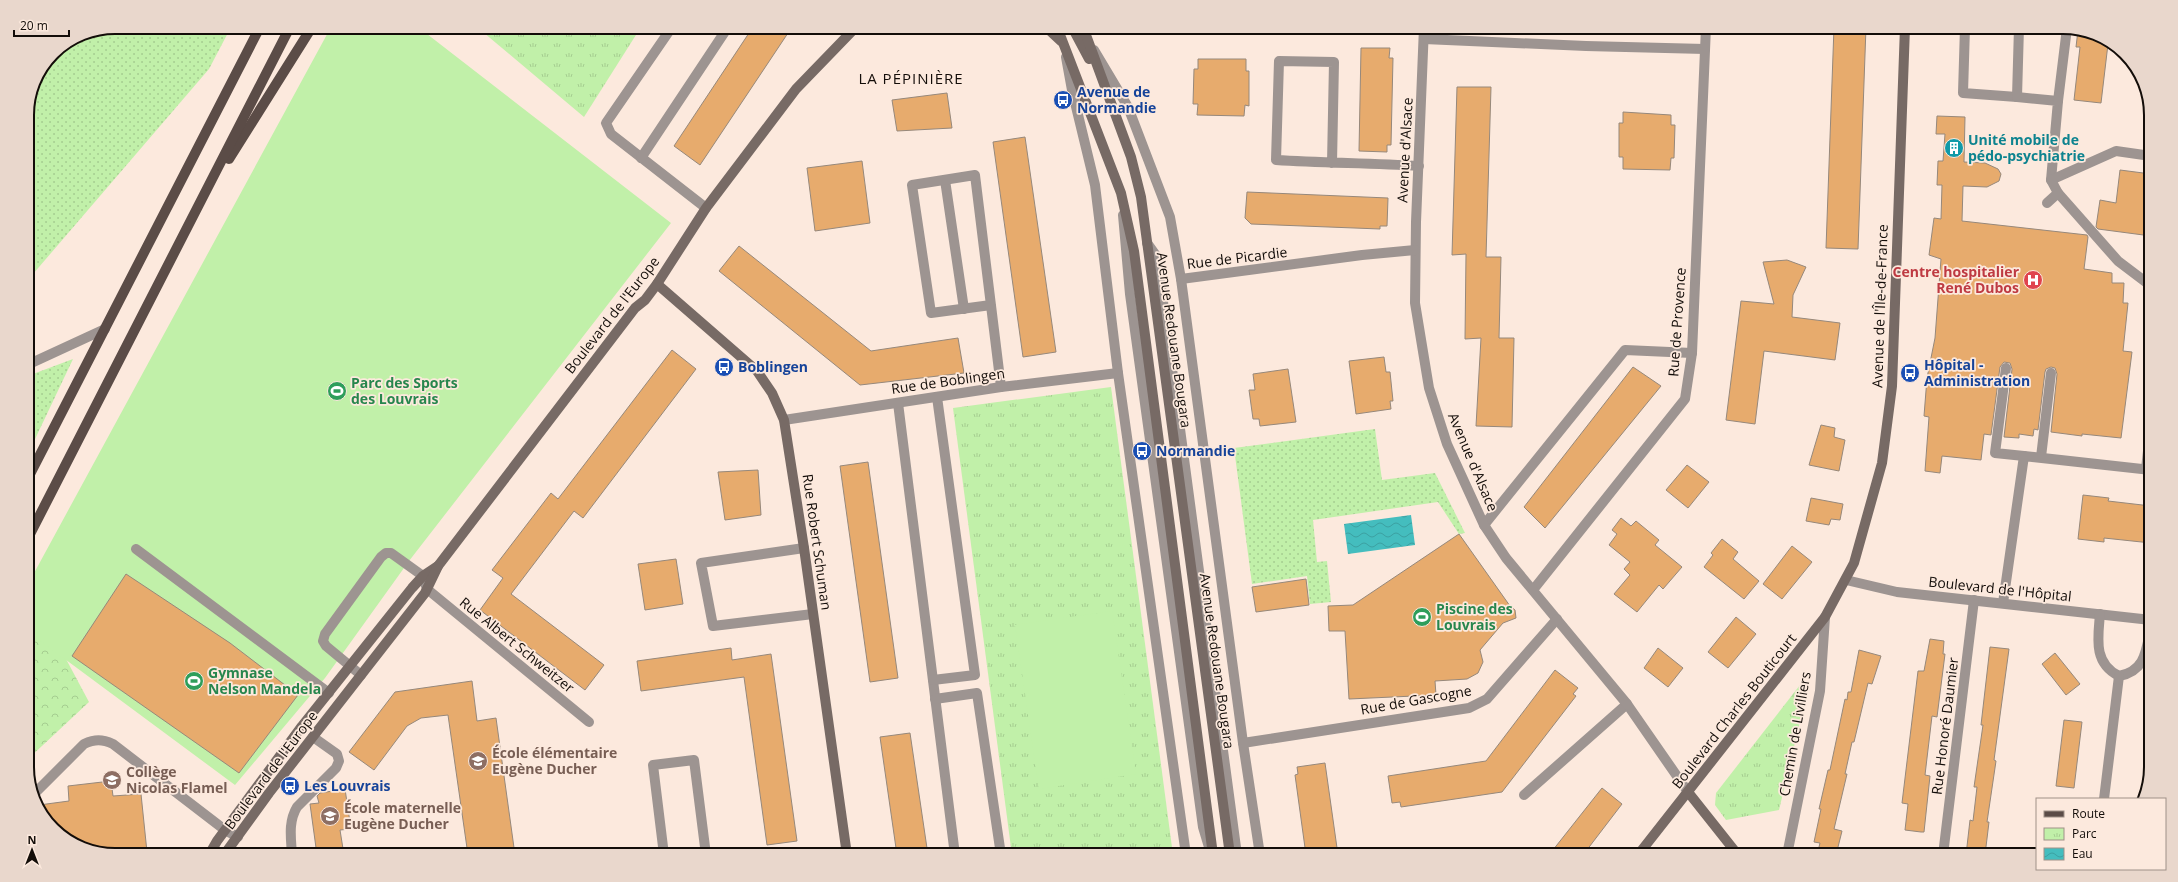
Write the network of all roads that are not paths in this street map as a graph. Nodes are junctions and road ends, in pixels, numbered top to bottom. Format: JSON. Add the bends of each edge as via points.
{"nodes":[{"id":1,"x":256,"y":34,"type":"edge"},
{"id":2,"x":286,"y":34,"type":"edge"},
{"id":3,"x":308,"y":34,"type":"edge"},
{"id":4,"x":667,"y":34,"type":"edge"},
{"id":5,"x":723,"y":34,"type":"edge"},
{"id":6,"x":849,"y":34,"type":"edge"},
{"id":7,"x":1053,"y":34,"type":"edge"},
{"id":8,"x":1060,"y":34,"type":"edge"},
{"id":9,"x":1076,"y":34,"type":"edge"},
{"id":10,"x":1087,"y":34,"type":"edge"},
{"id":11,"x":1087,"y":34,"type":"edge"},
{"id":12,"x":1424,"y":34,"type":"edge"},
{"id":13,"x":1706,"y":34,"type":"edge"},
{"id":14,"x":1905,"y":34,"type":"edge"},
{"id":15,"x":1965,"y":34,"type":"edge"},
{"id":16,"x":2019,"y":34,"type":"edge"},
{"id":17,"x":2066,"y":34,"type":"edge"},
{"id":18,"x":1424,"y":39,"type":"junction"},
{"id":19,"x":1064,"y":44,"type":"junction"},
{"id":20,"x":1705,"y":49,"type":"junction"},
{"id":21,"x":1102,"y":81,"type":"junction"},
{"id":22,"x":2017,"y":97,"type":"junction"},
{"id":23,"x":2058,"y":101,"type":"junction"},
{"id":24,"x":2144,"y":155,"type":"edge"},
{"id":25,"x":641,"y":158,"type":"junction"},
{"id":26,"x":1332,"y":163,"type":"junction"},
{"id":27,"x":1419,"y":166,"type":"junction"},
{"id":28,"x":945,"y":180,"type":"junction"},
{"id":29,"x":2051,"y":180,"type":"junction"},
{"id":30,"x":2058,"y":193,"type":"junction"},
{"id":31,"x":2047,"y":203,"type":"dead end"},
{"id":32,"x":706,"y":208,"type":"junction"},
{"id":33,"x":196,"y":211,"type":"junction"},
{"id":34,"x":1147,"y":243,"type":"junction"},
{"id":35,"x":1415,"y":250,"type":"junction"},
{"id":36,"x":1181,"y":279,"type":"junction"},
{"id":37,"x":2144,"y":281,"type":"edge"},
{"id":38,"x":657,"y":284,"type":"junction"},
{"id":39,"x":991,"y":305,"type":"junction"},
{"id":40,"x":964,"y":309,"type":"junction"},
{"id":41,"x":105,"y":329,"type":"junction"},
{"id":42,"x":1692,"y":353,"type":"junction"},
{"id":43,"x":34,"y":362,"type":"edge"},
{"id":44,"x":2006,"y":368,"type":"dead end"},
{"id":45,"x":1118,"y":372,"type":"junction"},
{"id":46,"x":2051,"y":373,"type":"dead end"},
{"id":47,"x":1001,"y":387,"type":"junction"},
{"id":48,"x":936,"y":397,"type":"junction"},
{"id":49,"x":898,"y":403,"type":"junction"},
{"id":50,"x":784,"y":420,"type":"junction"},
{"id":51,"x":2024,"y":456,"type":"junction"},
{"id":52,"x":2041,"y":458,"type":"junction"},
{"id":53,"x":34,"y":466,"type":"edge"},
{"id":54,"x":2144,"y":469,"type":"edge"},
{"id":55,"x":1484,"y":525,"type":"junction"},
{"id":56,"x":34,"y":526,"type":"edge"},
{"id":57,"x":804,"y":548,"type":"junction"},
{"id":58,"x":136,"y":549,"type":"dead end"},
{"id":59,"x":438,"y":566,"type":"junction"},
{"id":60,"x":423,"y":576,"type":"junction"},
{"id":61,"x":1846,"y":580,"type":"junction"},
{"id":62,"x":427,"y":589,"type":"junction"},
{"id":63,"x":1533,"y":590,"type":"junction"},
{"id":64,"x":1974,"y":600,"type":"junction"},
{"id":65,"x":2003,"y":604,"type":"junction"},
{"id":66,"x":813,"y":614,"type":"junction"},
{"id":67,"x":2100,"y":614,"type":"junction"},
{"id":68,"x":1825,"y":617,"type":"junction"},
{"id":69,"x":1557,"y":619,"type":"junction"},
{"id":70,"x":2144,"y":619,"type":"edge"},
{"id":71,"x":2144,"y":658,"type":"edge"},
{"id":72,"x":350,"y":666,"type":"junction"},
{"id":73,"x":362,"y":675,"type":"junction"},
{"id":74,"x":2119,"y":676,"type":"junction"},
{"id":75,"x":933,"y":680,"type":"junction"},
{"id":76,"x":329,"y":693,"type":"junction"},
{"id":77,"x":935,"y":699,"type":"junction"},
{"id":78,"x":1627,"y":704,"type":"junction"},
{"id":79,"x":589,"y":722,"type":"dead end"},
{"id":80,"x":313,"y":737,"type":"junction"},
{"id":81,"x":1243,"y":743,"type":"junction"},
{"id":82,"x":38,"y":790,"type":"edge"},
{"id":83,"x":1688,"y":792,"type":"junction"},
{"id":84,"x":1524,"y":795,"type":"dead end"},
{"id":85,"x":2104,"y":798,"type":"edge"},
{"id":86,"x":225,"y":830,"type":"junction"},
{"id":87,"x":238,"y":837,"type":"junction"},
{"id":88,"x":214,"y":848,"type":"edge"},
{"id":89,"x":229,"y":848,"type":"edge"},
{"id":90,"x":292,"y":848,"type":"edge"},
{"id":91,"x":663,"y":848,"type":"edge"},
{"id":92,"x":705,"y":848,"type":"edge"},
{"id":93,"x":846,"y":848,"type":"edge"},
{"id":94,"x":954,"y":848,"type":"edge"},
{"id":95,"x":1000,"y":848,"type":"edge"},
{"id":96,"x":1185,"y":848,"type":"edge"},
{"id":97,"x":1211,"y":848,"type":"edge"},
{"id":98,"x":1229,"y":848,"type":"edge"},
{"id":99,"x":1236,"y":848,"type":"edge"},
{"id":100,"x":1259,"y":848,"type":"edge"},
{"id":101,"x":1644,"y":848,"type":"edge"},
{"id":102,"x":1732,"y":848,"type":"edge"},
{"id":103,"x":1788,"y":848,"type":"edge"},
{"id":104,"x":1944,"y":848,"type":"edge"}],
"edges":[{"from":1,"to":41,"type":"main road"},
{"from":2,"to":33,"type":"main road"},
{"from":3,"to":33,"type":"main road"},
{"from":4,"to":25,"type":"street","via":[[606,123],[611,134]]},
{"from":5,"to":25,"type":"street"},
{"from":6,"to":32,"type":"street","name":"Boulevard de l'Europe","via":[[796,89]]},
{"from":7,"to":19,"type":"street"},
{"from":8,"to":19,"type":"street","name":"Avenue Redouane Bougara"},
{"from":9,"to":21,"type":"street"},
{"from":10,"to":21,"type":"street","name":"Avenue Redouane Bougara"},
{"from":11,"to":36,"type":"street","name":"Rue de Picardie","via":[[1128,107],[1170,217]]},
{"from":12,"to":18,"type":"street","name":"Avenue d'Alsace"},
{"from":13,"to":20,"type":"street","name":"Rue de Provence"},
{"from":14,"to":61,"type":"street","name":"Avenue de l'Île-de-France","via":[[1892,386],[1882,463],[1854,563]]},
{"from":15,"to":22,"type":"street","via":[[1963,93]]},
{"from":16,"to":22,"type":"street"},
{"from":17,"to":23,"type":"street"},
{"from":18,"to":20,"type":"street"},
{"from":18,"to":27,"type":"street","name":"Avenue d'Alsace"},
{"from":19,"to":45,"type":"street","name":"Avenue Redouane Bougara","via":[[1072,90],[1095,185]]},
{"from":19,"to":97,"type":"street","name":"Avenue Redouane Bougara","via":[[1121,193],[1134,251]]},
{"from":20,"to":42,"type":"street","name":"Rue de Provence"},
{"from":21,"to":34,"type":"street","name":"Avenue Redouane Bougara","via":[[1132,157]]},
{"from":22,"to":23,"type":"street"},
{"from":23,"to":29,"type":"street"},
{"from":24,"to":29,"type":"street","via":[[2116,151]]},
{"from":25,"to":32,"type":"street"},
{"from":26,"to":26,"type":"street","via":[[1276,160],[1279,62],[1334,62]]},
{"from":26,"to":27,"type":"street"},
{"from":27,"to":35,"type":"street","name":"Avenue d'Alsace"},
{"from":28,"to":39,"type":"street","via":[[975,175]]},
{"from":28,"to":40,"type":"street"},
{"from":28,"to":40,"type":"street","via":[[912,185],[931,313]]},
{"from":29,"to":30,"type":"street"},
{"from":30,"to":31,"type":"street"},
{"from":30,"to":37,"type":"street","via":[[2118,261]]},
{"from":32,"to":38,"type":"street","name":"Boulevard de l'Europe"},
{"from":33,"to":56,"type":"main road"},
{"from":34,"to":98,"type":"street","name":"Avenue Redouane Bougara"},
{"from":34,"to":99,"type":"street","via":[[1157,258]]},
{"from":35,"to":36,"type":"street","name":"Rue de Picardie"},
{"from":35,"to":55,"type":"street","name":"Avenue d'Alsace","via":[[1415,303],[1429,388],[1447,444]]},
{"from":36,"to":81,"type":"street","name":"Avenue Redouane Bougara"},
{"from":38,"to":50,"type":"street","name":"Rue Robert Schuman","via":[[756,371],[772,393]]},
{"from":38,"to":59,"type":"street","name":"Boulevard de l'Europe","via":[[635,308]]},
{"from":39,"to":40,"type":"street"},
{"from":39,"to":47,"type":"street"},
{"from":41,"to":43,"type":"street"},
{"from":41,"to":53,"type":"main road"},
{"from":42,"to":55,"type":"street","via":[[1625,350]]},
{"from":42,"to":63,"type":"street","name":"Rue de Provence","via":[[1685,399]]},
{"from":44,"to":51,"type":"street","via":[[1995,453]]},
{"from":45,"to":47,"type":"street","name":"Rue de Boblingen"},
{"from":45,"to":96,"type":"street","name":"Avenue Redouane Bougara"},
{"from":46,"to":52,"type":"street"},
{"from":47,"to":48,"type":"street","name":"Rue de Boblingen"},
{"from":48,"to":49,"type":"street","name":"Rue de Boblingen"},
{"from":48,"to":75,"type":"street","via":[[975,675]]},
{"from":49,"to":50,"type":"street","name":"Rue de Boblingen"},
{"from":49,"to":75,"type":"street"},
{"from":50,"to":57,"type":"street","name":"Rue Robert Schuman"},
{"from":51,"to":52,"type":"street"},
{"from":51,"to":65,"type":"street"},
{"from":52,"to":54,"type":"street"},
{"from":55,"to":63,"type":"street","name":"Avenue d'Alsace","via":[[1506,558]]},
{"from":57,"to":66,"type":"street","name":"Rue Robert Schuman"},
{"from":57,"to":66,"type":"street","via":[[701,563],[713,626]]},
{"from":58,"to":76,"type":"street"},
{"from":59,"to":60,"type":"street","name":"Boulevard de l'Europe"},
{"from":59,"to":62,"type":"street","name":"Boulevard de l'Europe"},
{"from":60,"to":62,"type":"street"},
{"from":60,"to":72,"type":"street","name":"Boulevard de l'Europe"},
{"from":60,"to":72,"type":"street","via":[[391,553],[381,557],[325,634],[323,641]]},
{"from":61,"to":64,"type":"street","name":"Boulevard de l'Hôpital","via":[[1897,592]]},
{"from":61,"to":68,"type":"street","name":"Boulevard Charles Bouticourt"},
{"from":62,"to":73,"type":"street","name":"Boulevard de l'Europe"},
{"from":62,"to":79,"type":"street","name":"Rue Albert Schweitzer"},
{"from":63,"to":69,"type":"street","name":"Avenue d'Alsace"},
{"from":64,"to":65,"type":"street","name":"Boulevard de l'Hôpital"},
{"from":64,"to":104,"type":"street","name":"Rue Honoré Daumier"},
{"from":65,"to":67,"type":"street","name":"Boulevard de l'Hôpital"},
{"from":66,"to":93,"type":"street","name":"Rue Robert Schuman"},
{"from":67,"to":70,"type":"street","name":"Boulevard de l'Hôpital"},
{"from":67,"to":74,"type":"street","via":[[2098,641],[2101,660]]},
{"from":68,"to":83,"type":"street","name":"Boulevard Charles Bouticourt"},
{"from":68,"to":103,"type":"street","name":"Chemin de Livilliers","via":[[1820,691]]},
{"from":69,"to":78,"type":"street","name":"Avenue d'Alsace"},
{"from":69,"to":81,"type":"street","name":"Rue de Gascogne","via":[[1487,699],[1469,708]]},
{"from":71,"to":74,"type":"street","via":[[2138,668]]},
{"from":72,"to":73,"type":"street"},
{"from":72,"to":76,"type":"street","name":"Boulevard de l'Europe"},
{"from":73,"to":80,"type":"street","name":"Boulevard de l'Europe"},
{"from":74,"to":85,"type":"street"},
{"from":75,"to":77,"type":"street"},
{"from":76,"to":86,"type":"street","name":"Boulevard de l'Europe"},
{"from":77,"to":94,"type":"street"},
{"from":77,"to":95,"type":"street","via":[[978,693]]},
{"from":78,"to":83,"type":"street","name":"Avenue d'Alsace"},
{"from":78,"to":84,"type":"street"},
{"from":80,"to":87,"type":"street","name":"Boulevard de l'Europe"},
{"from":80,"to":90,"type":"street","via":[[337,754],[339,761],[336,768],[292,814]]},
{"from":81,"to":100,"type":"street","name":"Avenue Redouane Bougara"},
{"from":82,"to":86,"type":"street","via":[[84,744],[104,740],[113,744]]},
{"from":83,"to":101,"type":"street","name":"Boulevard Charles Bouticourt"},
{"from":83,"to":102,"type":"street"},
{"from":86,"to":87,"type":"street"},
{"from":86,"to":88,"type":"street","name":"Boulevard de l'Europe"},
{"from":87,"to":89,"type":"street","name":"Boulevard de l'Europe"},
{"from":91,"to":92,"type":"street","via":[[653,765],[694,760]]}]}
